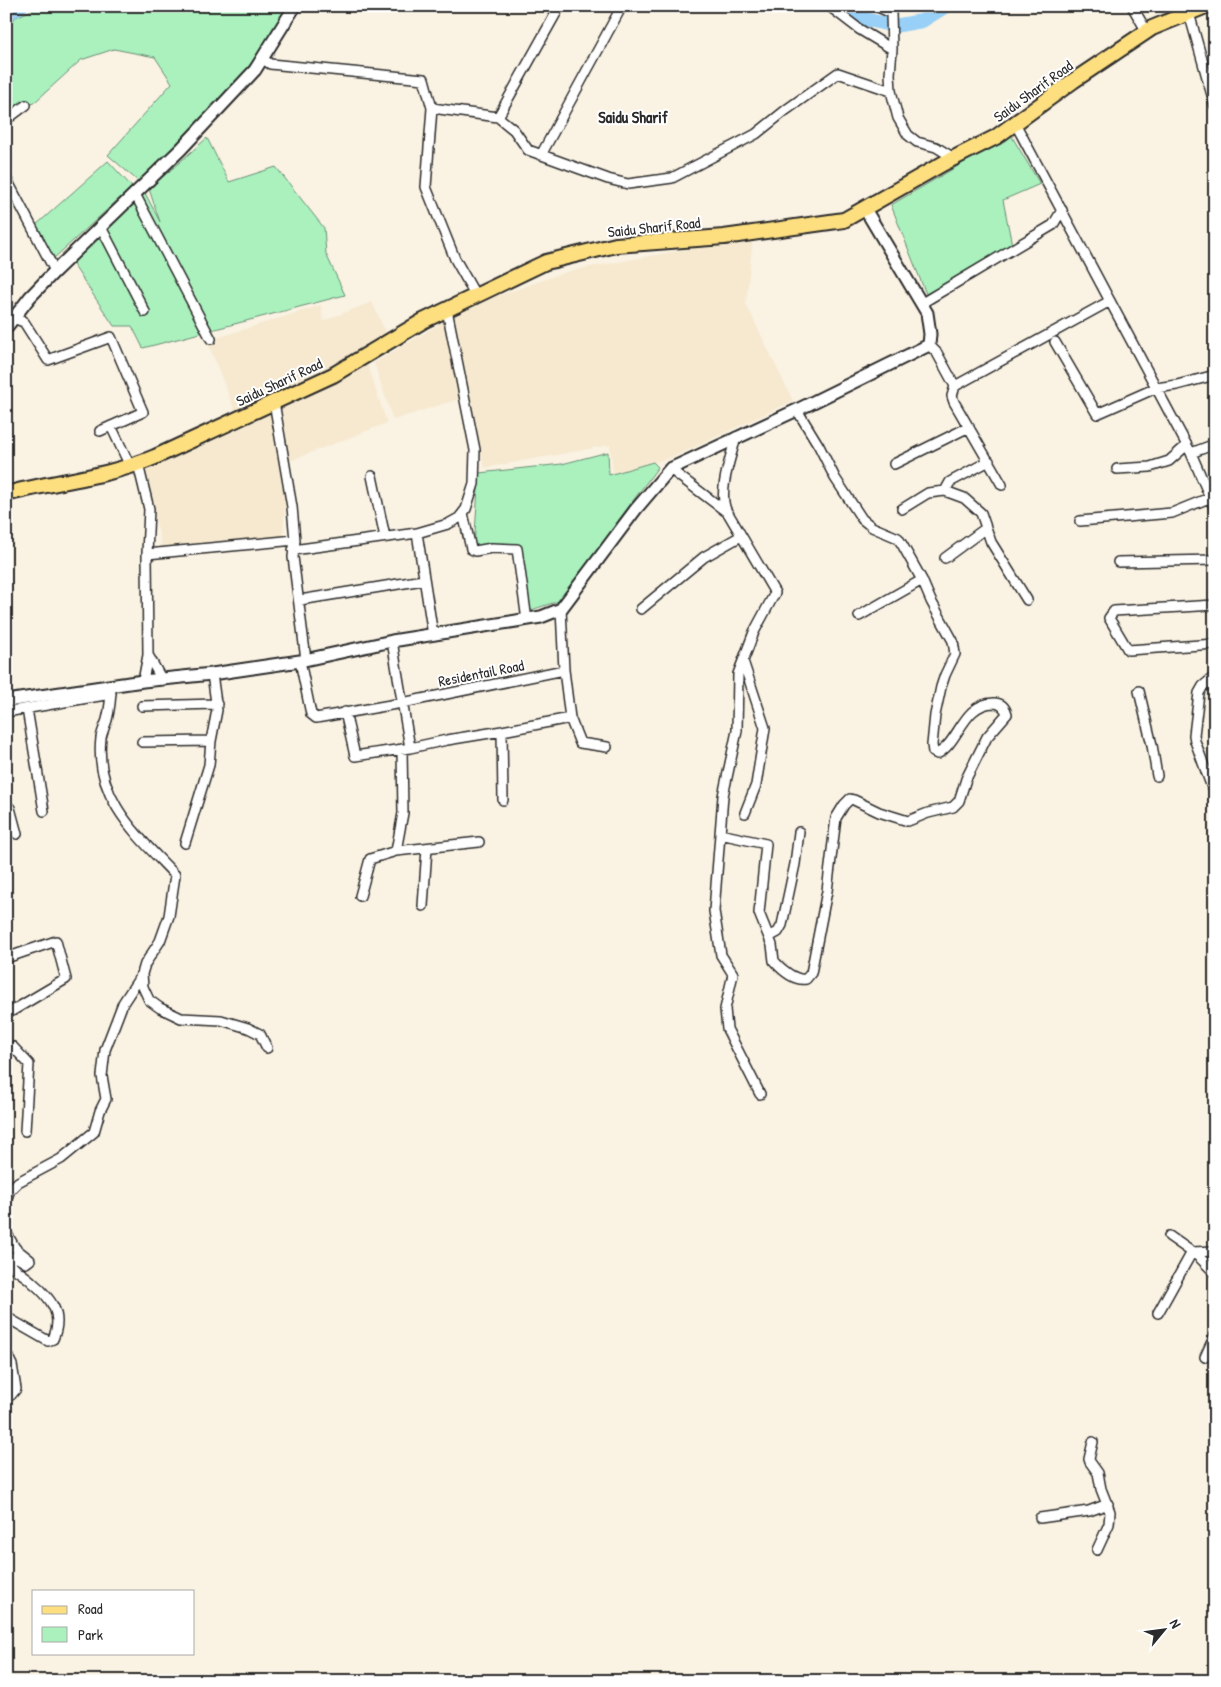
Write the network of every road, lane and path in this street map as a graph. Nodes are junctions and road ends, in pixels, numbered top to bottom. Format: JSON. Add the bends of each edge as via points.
{"nodes":[{"id":1,"x":295,"y":6,"type":"edge"},
{"id":2,"x":560,"y":6,"type":"edge"},
{"id":3,"x":622,"y":6,"type":"edge"},
{"id":4,"x":829,"y":6,"type":"edge"},
{"id":5,"x":876,"y":6,"type":"edge"},
{"id":6,"x":1132,"y":6,"type":"edge"},
{"id":7,"x":1206,"y":6,"type":"edge"},
{"id":8,"x":891,"y":11,"type":"edge"},
{"id":9,"x":1189,"y":13,"type":"junction"},
{"id":10,"x":1147,"y":32,"type":"junction"},
{"id":11,"x":892,"y":48,"type":"junction"},
{"id":12,"x":262,"y":58,"type":"junction"},
{"id":13,"x":891,"y":91,"type":"junction"},
{"id":14,"x":26,"y":105,"type":"dead end"},
{"id":15,"x":1215,"y":106,"type":"edge"},
{"id":16,"x":432,"y":108,"type":"junction"},
{"id":17,"x":498,"y":117,"type":"junction"},
{"id":18,"x":6,"y":120,"type":"edge"},
{"id":19,"x":1015,"y":123,"type":"junction"},
{"id":20,"x":542,"y":155,"type":"junction"},
{"id":21,"x":954,"y":158,"type":"junction"},
{"id":22,"x":6,"y":178,"type":"edge"},
{"id":23,"x":135,"y":194,"type":"junction"},
{"id":24,"x":866,"y":208,"type":"junction"},
{"id":25,"x":1062,"y":210,"type":"junction"},
{"id":26,"x":101,"y":226,"type":"junction"},
{"id":27,"x":55,"y":271,"type":"junction"},
{"id":28,"x":476,"y":296,"type":"junction"},
{"id":29,"x":1110,"y":301,"type":"junction"},
{"id":30,"x":922,"y":303,"type":"junction"},
{"id":31,"x":447,"y":310,"type":"junction"},
{"id":32,"x":145,"y":312,"type":"dead end"},
{"id":33,"x":13,"y":318,"type":"junction"},
{"id":34,"x":6,"y":328,"type":"edge"},
{"id":35,"x":211,"y":339,"type":"dead end"},
{"id":36,"x":1055,"y":342,"type":"dead end"},
{"id":37,"x":929,"y":345,"type":"junction"},
{"id":38,"x":1215,"y":375,"type":"edge"},
{"id":39,"x":955,"y":386,"type":"junction"},
{"id":40,"x":1156,"y":388,"type":"junction"},
{"id":41,"x":274,"y":402,"type":"junction"},
{"id":42,"x":797,"y":410,"type":"junction"},
{"id":43,"x":112,"y":426,"type":"junction"},
{"id":44,"x":969,"y":427,"type":"junction"},
{"id":45,"x":100,"y":431,"type":"dead end"},
{"id":46,"x":736,"y":437,"type":"junction"},
{"id":47,"x":1215,"y":444,"type":"edge"},
{"id":48,"x":1189,"y":449,"type":"junction"},
{"id":49,"x":989,"y":461,"type":"junction"},
{"id":50,"x":894,"y":464,"type":"dead end"},
{"id":51,"x":136,"y":466,"type":"junction"},
{"id":52,"x":670,"y":469,"type":"junction"},
{"id":53,"x":1117,"y":470,"type":"dead end"},
{"id":54,"x":372,"y":476,"type":"dead end"},
{"id":55,"x":81,"y":481,"type":"junction"},
{"id":56,"x":1002,"y":485,"type":"dead end"},
{"id":57,"x":945,"y":491,"type":"junction"},
{"id":58,"x":6,"y":494,"type":"edge"},
{"id":59,"x":1209,"y":498,"type":"junction"},
{"id":60,"x":6,"y":501,"type":"edge"},
{"id":61,"x":902,"y":508,"type":"dead end"},
{"id":62,"x":1215,"y":509,"type":"edge"},
{"id":63,"x":728,"y":513,"type":"junction"},
{"id":64,"x":463,"y":514,"type":"junction"},
{"id":65,"x":1080,"y":522,"type":"dead end"},
{"id":66,"x":986,"y":528,"type":"junction"},
{"id":67,"x":417,"y":534,"type":"junction"},
{"id":68,"x":741,"y":536,"type":"junction"},
{"id":69,"x":385,"y":537,"type":"junction"},
{"id":70,"x":295,"y":540,"type":"junction"},
{"id":71,"x":293,"y":550,"type":"junction"},
{"id":72,"x":147,"y":554,"type":"junction"},
{"id":73,"x":945,"y":558,"type":"dead end"},
{"id":74,"x":1215,"y":560,"type":"edge"},
{"id":75,"x":1118,"y":562,"type":"dead end"},
{"id":76,"x":424,"y":580,"type":"junction"},
{"id":77,"x":922,"y":580,"type":"junction"},
{"id":78,"x":300,"y":600,"type":"junction"},
{"id":79,"x":1027,"y":600,"type":"dead end"},
{"id":80,"x":1215,"y":605,"type":"edge"},
{"id":81,"x":641,"y":609,"type":"dead end"},
{"id":82,"x":561,"y":610,"type":"junction"},
{"id":83,"x":859,"y":616,"type":"dead end"},
{"id":84,"x":527,"y":620,"type":"junction"},
{"id":85,"x":433,"y":634,"type":"junction"},
{"id":86,"x":392,"y":641,"type":"junction"},
{"id":87,"x":1215,"y":644,"type":"edge"},
{"id":88,"x":148,"y":655,"type":"junction"},
{"id":89,"x":303,"y":660,"type":"junction"},
{"id":90,"x":743,"y":661,"type":"junction"},
{"id":91,"x":564,"y":670,"type":"junction"},
{"id":92,"x":212,"y":674,"type":"junction"},
{"id":93,"x":1212,"y":678,"type":"edge"},
{"id":94,"x":162,"y":680,"type":"junction"},
{"id":95,"x":143,"y":681,"type":"junction"},
{"id":96,"x":111,"y":690,"type":"junction"},
{"id":97,"x":1139,"y":691,"type":"dead end"},
{"id":98,"x":1215,"y":692,"type":"edge"},
{"id":99,"x":6,"y":702,"type":"edge"},
{"id":100,"x":402,"y":703,"type":"junction"},
{"id":101,"x":217,"y":704,"type":"junction"},
{"id":102,"x":142,"y":706,"type":"dead end"},
{"id":103,"x":27,"y":709,"type":"junction"},
{"id":104,"x":6,"y":712,"type":"edge"},
{"id":105,"x":345,"y":712,"type":"junction"},
{"id":106,"x":570,"y":718,"type":"junction"},
{"id":107,"x":502,"y":732,"type":"junction"},
{"id":108,"x":211,"y":741,"type":"junction"},
{"id":109,"x":142,"y":742,"type":"dead end"},
{"id":110,"x":607,"y":747,"type":"dead end"},
{"id":111,"x":406,"y":748,"type":"junction"},
{"id":112,"x":1157,"y":776,"type":"dead end"},
{"id":113,"x":1211,"y":785,"type":"dead end"},
{"id":114,"x":503,"y":800,"type":"dead end"},
{"id":115,"x":6,"y":805,"type":"edge"},
{"id":116,"x":44,"y":811,"type":"dead end"},
{"id":117,"x":744,"y":813,"type":"dead end"},
{"id":118,"x":799,"y":832,"type":"dead end"},
{"id":119,"x":16,"y":834,"type":"dead end"},
{"id":120,"x":720,"y":834,"type":"junction"},
{"id":121,"x":479,"y":842,"type":"dead end"},
{"id":122,"x":185,"y":843,"type":"dead end"},
{"id":123,"x":427,"y":848,"type":"junction"},
{"id":124,"x":396,"y":852,"type":"junction"},
{"id":125,"x":360,"y":896,"type":"dead end"},
{"id":126,"x":423,"y":906,"type":"dead end"},
{"id":127,"x":769,"y":937,"type":"junction"},
{"id":128,"x":6,"y":958,"type":"edge"},
{"id":129,"x":142,"y":974,"type":"junction"},
{"id":130,"x":12,"y":1011,"type":"dead end"},
{"id":131,"x":267,"y":1048,"type":"dead end"},
{"id":132,"x":6,"y":1051,"type":"edge"},
{"id":133,"x":760,"y":1094,"type":"dead end"},
{"id":134,"x":25,"y":1131,"type":"dead end"},
{"id":135,"x":6,"y":1200,"type":"edge"},
{"id":136,"x":6,"y":1232,"type":"edge"},
{"id":137,"x":1169,"y":1236,"type":"dead end"},
{"id":138,"x":1215,"y":1251,"type":"edge"},
{"id":139,"x":1192,"y":1252,"type":"junction"},
{"id":140,"x":1215,"y":1273,"type":"edge"},
{"id":141,"x":1158,"y":1313,"type":"dead end"},
{"id":142,"x":6,"y":1317,"type":"edge"},
{"id":143,"x":1215,"y":1335,"type":"edge"},
{"id":144,"x":6,"y":1353,"type":"edge"},
{"id":145,"x":1205,"y":1357,"type":"dead end"},
{"id":146,"x":6,"y":1396,"type":"edge"},
{"id":147,"x":1093,"y":1442,"type":"dead end"},
{"id":148,"x":1108,"y":1504,"type":"junction"},
{"id":149,"x":1040,"y":1518,"type":"dead end"},
{"id":150,"x":1097,"y":1550,"type":"dead end"}],
"edges":[{"from":1,"to":12,"type":"street"},
{"from":2,"to":17,"type":"street"},
{"from":3,"to":20,"type":"street"},
{"from":4,"to":11,"type":"street"},
{"from":5,"to":8,"type":"street"},
{"from":6,"to":10,"type":"street"},
{"from":7,"to":9,"type":"main road","name":"Saidu Sharif Road"},
{"from":8,"to":11,"type":"street"},
{"from":9,"to":10,"type":"main road","name":"Saidu Sharif Road"},
{"from":9,"to":15,"type":"street"},
{"from":10,"to":19,"type":"main road","name":"Saidu Sharif Road"},
{"from":11,"to":13,"type":"street"},
{"from":12,"to":16,"type":"street","via":[[270,64],[424,79]]},
{"from":12,"to":23,"type":"street","via":[[248,78],[182,149]]},
{"from":13,"to":20,"type":"street","via":[[838,73],[756,134],[672,178],[628,184]]},
{"from":13,"to":21,"type":"street","via":[[898,118],[908,135]]},
{"from":14,"to":18,"type":"street"},
{"from":16,"to":17,"type":"street"},
{"from":16,"to":28,"type":"street","via":[[426,187],[455,259]]},
{"from":17,"to":20,"type":"street","via":[[514,130],[528,150]]},
{"from":19,"to":21,"type":"main road","name":"Saidu Sharif Road","via":[[996,137]]},
{"from":19,"to":25,"type":"street"},
{"from":21,"to":24,"type":"main road","name":"Saidu Sharif Road"},
{"from":22,"to":27,"type":"street"},
{"from":23,"to":26,"type":"street"},
{"from":23,"to":35,"type":"street"},
{"from":24,"to":28,"type":"main road","name":"Saidu Sharif Road","via":[[844,220],[724,236],[616,245],[546,262]]},
{"from":24,"to":30,"type":"street"},
{"from":25,"to":29,"type":"street"},
{"from":25,"to":30,"type":"street","via":[[1053,225]]},
{"from":26,"to":27,"type":"street"},
{"from":26,"to":32,"type":"street"},
{"from":27,"to":33,"type":"street"},
{"from":28,"to":31,"type":"main road","name":"Saidu Sharif Road"},
{"from":29,"to":39,"type":"street"},
{"from":29,"to":40,"type":"street"},
{"from":30,"to":37,"type":"street","via":[[929,322]]},
{"from":31,"to":41,"type":"main road","name":"Saidu Sharif Road","via":[[333,375]]},
{"from":31,"to":64,"type":"street","via":[[475,450],[474,484]]},
{"from":33,"to":34,"type":"street"},
{"from":33,"to":43,"type":"street","via":[[24,322],[48,360],[111,336],[144,412]]},
{"from":36,"to":40,"type":"street","via":[[1097,414]]},
{"from":37,"to":39,"type":"street"},
{"from":37,"to":42,"type":"street"},
{"from":38,"to":40,"type":"street"},
{"from":39,"to":44,"type":"street","via":[[954,402]]},
{"from":40,"to":48,"type":"street"},
{"from":41,"to":51,"type":"main road","name":"Saidu Sharif Road"},
{"from":41,"to":70,"type":"street"},
{"from":42,"to":46,"type":"street"},
{"from":42,"to":77,"type":"street","via":[[862,519],[872,528],[898,538]]},
{"from":43,"to":45,"type":"street"},
{"from":43,"to":51,"type":"street"},
{"from":44,"to":49,"type":"street"},
{"from":44,"to":50,"type":"street"},
{"from":46,"to":52,"type":"street"},
{"from":46,"to":63,"type":"street","via":[[723,494]]},
{"from":47,"to":48,"type":"street"},
{"from":48,"to":53,"type":"street","via":[[1169,461]]},
{"from":48,"to":59,"type":"street"},
{"from":49,"to":56,"type":"street"},
{"from":49,"to":57,"type":"street","via":[[950,482]]},
{"from":51,"to":55,"type":"main road","name":"Saidu Sharif Road"},
{"from":51,"to":72,"type":"street","via":[[149,509]]},
{"from":52,"to":63,"type":"street"},
{"from":52,"to":82,"type":"street"},
{"from":54,"to":69,"type":"street"},
{"from":55,"to":58,"type":"main road"},
{"from":55,"to":60,"type":"main road"},
{"from":57,"to":61,"type":"street","via":[[928,493]]},
{"from":57,"to":66,"type":"street","via":[[964,498],[981,513]]},
{"from":59,"to":62,"type":"street"},
{"from":59,"to":65,"type":"street","via":[[1172,513]]},
{"from":63,"to":68,"type":"street"},
{"from":64,"to":67,"type":"street","via":[[448,524]]},
{"from":64,"to":84,"type":"street","via":[[471,549],[517,549]]},
{"from":66,"to":73,"type":"street"},
{"from":66,"to":79,"type":"street","via":[[991,542]]},
{"from":67,"to":69,"type":"street"},
{"from":67,"to":76,"type":"street"},
{"from":68,"to":81,"type":"street","via":[[704,557]]},
{"from":68,"to":90,"type":"street","via":[[775,593]]},
{"from":69,"to":71,"type":"street"},
{"from":70,"to":71,"type":"street"},
{"from":70,"to":72,"type":"street"},
{"from":71,"to":78,"type":"street"},
{"from":72,"to":88,"type":"street"},
{"from":74,"to":75,"type":"street"},
{"from":76,"to":78,"type":"street"},
{"from":76,"to":85,"type":"street"},
{"from":77,"to":83,"type":"street"},
{"from":77,"to":127,"type":"street","via":[[953,641],[956,654],[941,687],[935,715],[933,752],[937,754],[944,750],[980,705],[1000,704],[1007,714],[987,737],[959,801],[953,807],[908,821],[854,800],[844,805],[836,818],[827,891],[808,978],[798,979],[777,964]]},
{"from":78,"to":89,"type":"street"},
{"from":80,"to":87,"type":"street","via":[[1114,612],[1109,618],[1128,650]]},
{"from":82,"to":84,"type":"street"},
{"from":82,"to":91,"type":"street"},
{"from":84,"to":85,"type":"street"},
{"from":85,"to":86,"type":"street"},
{"from":86,"to":89,"type":"street"},
{"from":86,"to":100,"type":"street"},
{"from":88,"to":94,"type":"street"},
{"from":88,"to":95,"type":"street"},
{"from":89,"to":92,"type":"street"},
{"from":89,"to":105,"type":"street","name":"Residentail Road","via":[[313,717]]},
{"from":90,"to":117,"type":"street","via":[[765,728],[756,785]]},
{"from":90,"to":120,"type":"street","via":[[738,674],[737,731],[723,796]]},
{"from":91,"to":100,"type":"street","name":"Residentail Road"},
{"from":91,"to":106,"type":"street"},
{"from":92,"to":94,"type":"street"},
{"from":92,"to":101,"type":"street"},
{"from":93,"to":98,"type":"street"},
{"from":93,"to":113,"type":"street","via":[[1199,692],[1194,735]]},
{"from":94,"to":95,"type":"street"},
{"from":95,"to":96,"type":"street"},
{"from":96,"to":99,"type":"street"},
{"from":96,"to":103,"type":"street"},
{"from":96,"to":129,"type":"street","via":[[110,710],[101,736],[100,752],[101,770],[110,797],[120,814],[175,874],[169,916]]},
{"from":97,"to":112,"type":"street"},
{"from":100,"to":105,"type":"street","name":"Residentail Road"},
{"from":100,"to":111,"type":"street"},
{"from":101,"to":102,"type":"street"},
{"from":101,"to":108,"type":"street"},
{"from":103,"to":104,"type":"street"},
{"from":103,"to":116,"type":"street"},
{"from":105,"to":111,"type":"street","via":[[355,756]]},
{"from":106,"to":107,"type":"street"},
{"from":106,"to":110,"type":"street","via":[[580,743]]},
{"from":107,"to":111,"type":"street"},
{"from":107,"to":114,"type":"street"},
{"from":108,"to":109,"type":"street"},
{"from":108,"to":122,"type":"street","via":[[209,765]]},
{"from":111,"to":124,"type":"street","via":[[403,813]]},
{"from":115,"to":119,"type":"street","via":[[10,808]]},
{"from":118,"to":127,"type":"street","via":[[782,925]]},
{"from":120,"to":127,"type":"street","via":[[766,844],[759,913]]},
{"from":120,"to":133,"type":"street","via":[[714,911],[721,955],[733,974],[725,1010],[727,1029]]},
{"from":121,"to":123,"type":"street"},
{"from":123,"to":124,"type":"street"},
{"from":123,"to":126,"type":"street"},
{"from":124,"to":125,"type":"street","via":[[370,859]]},
{"from":128,"to":130,"type":"street","via":[[56,941],[66,979]]},
{"from":129,"to":131,"type":"street","via":[[149,1000],[160,1008],[181,1018],[221,1020],[248,1028],[260,1034]]},
{"from":129,"to":135,"type":"street","via":[[123,1003],[105,1050],[102,1076],[106,1100],[94,1132],[61,1159],[18,1182]]},
{"from":132,"to":134,"type":"street","via":[[13,1047],[29,1064]]},
{"from":136,"to":142,"type":"street","via":[[15,1248],[30,1260],[26,1263],[16,1257],[8,1257],[10,1265],[32,1281],[57,1311],[53,1340],[48,1341]]},
{"from":137,"to":139,"type":"street"},
{"from":138,"to":139,"type":"street"},
{"from":139,"to":140,"type":"street"},
{"from":139,"to":141,"type":"street"},
{"from":143,"to":145,"type":"street"},
{"from":144,"to":146,"type":"street","via":[[12,1365],[16,1389],[12,1395]]},
{"from":147,"to":148,"type":"street","via":[[1089,1459],[1098,1472]]},
{"from":148,"to":149,"type":"street","via":[[1089,1511]]},
{"from":148,"to":150,"type":"street","via":[[1109,1524]]}]}
